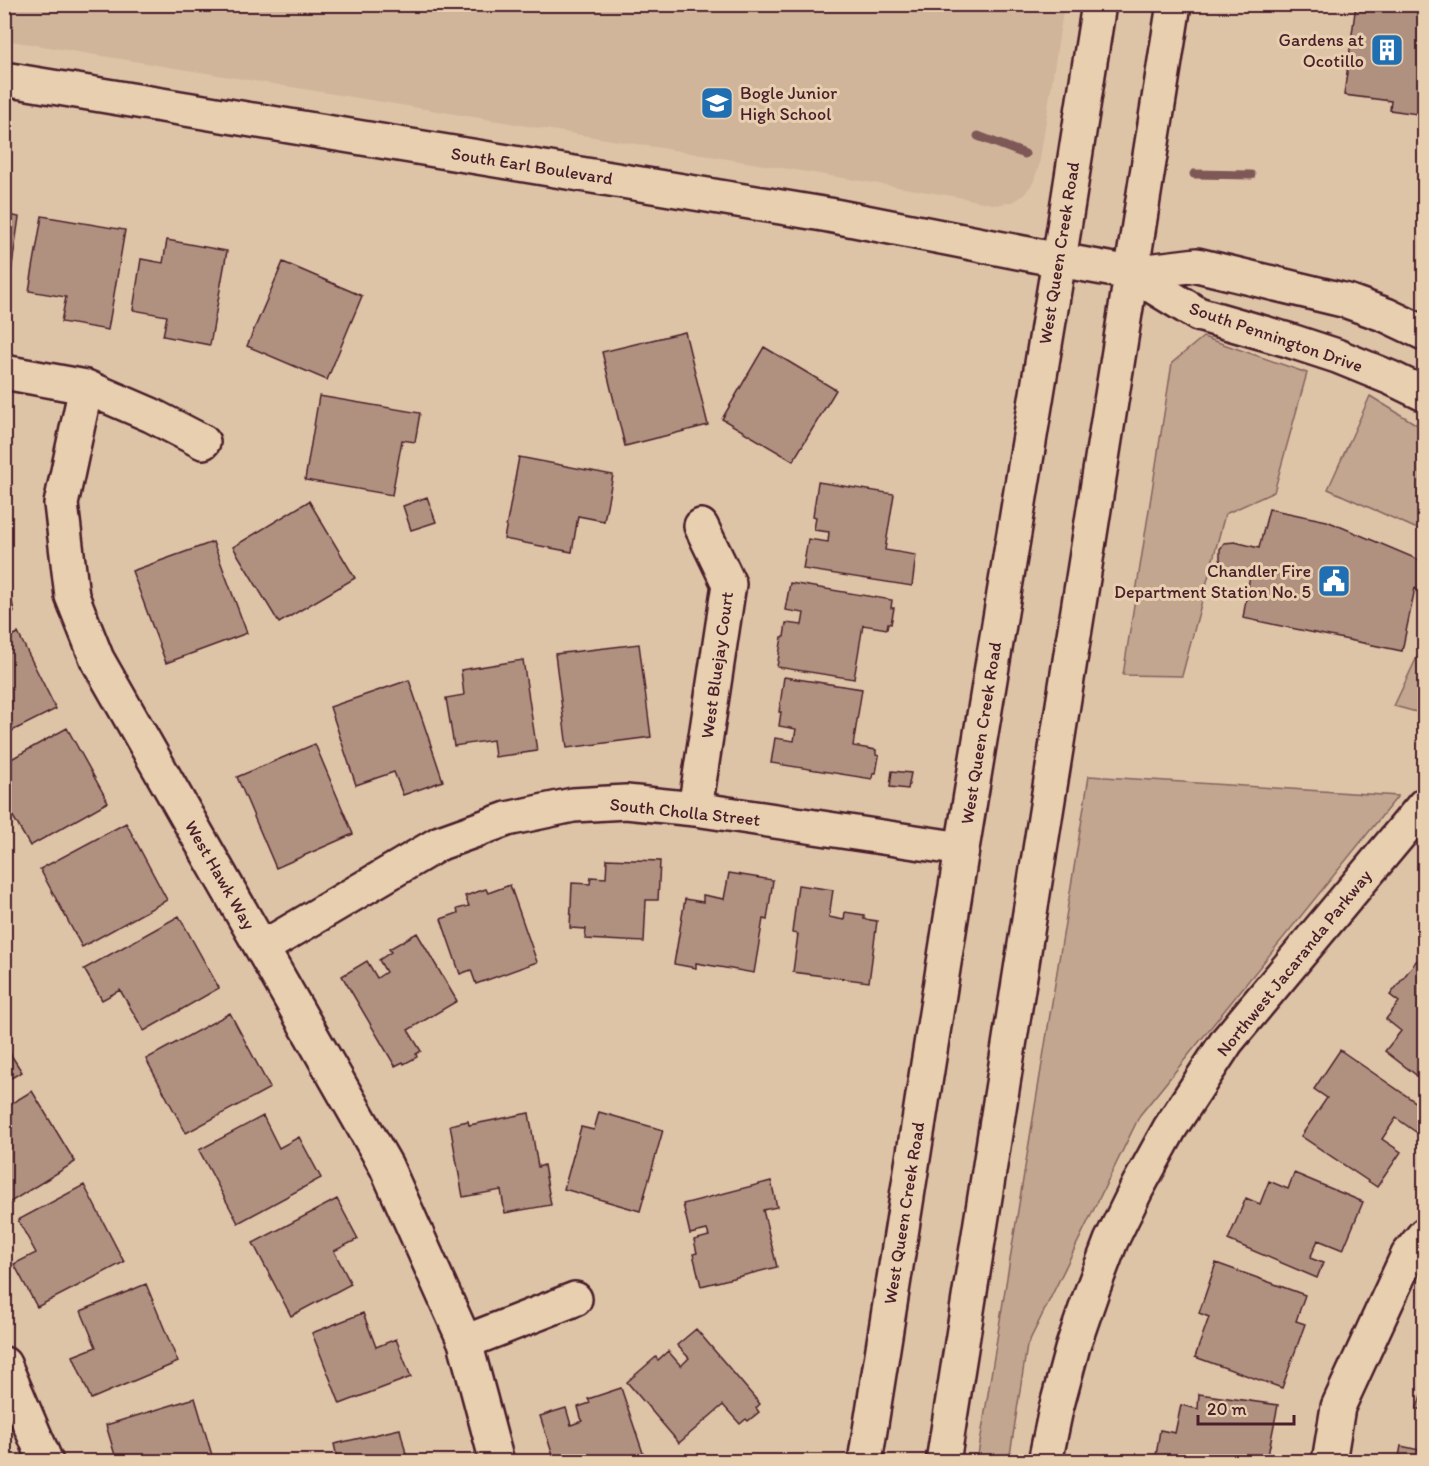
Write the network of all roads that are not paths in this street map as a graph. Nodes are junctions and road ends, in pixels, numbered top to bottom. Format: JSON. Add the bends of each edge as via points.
{"nodes":[{"id":1,"x":1099,"y":4,"type":"edge"},
{"id":2,"x":1174,"y":4,"type":"edge"},
{"id":3,"x":4,"y":79,"type":"edge"},
{"id":4,"x":1059,"y":260,"type":"junction"},
{"id":5,"x":1131,"y":273,"type":"junction"},
{"id":6,"x":1425,"y":333,"type":"edge"},
{"id":7,"x":4,"y":372,"type":"edge"},
{"id":8,"x":86,"y":387,"type":"junction"},
{"id":9,"x":1425,"y":394,"type":"edge"},
{"id":10,"x":203,"y":442,"type":"dead end"},
{"id":11,"x":701,"y":526,"type":"dead end"},
{"id":12,"x":1425,"y":805,"type":"edge"},
{"id":13,"x":695,"y":809,"type":"junction"},
{"id":14,"x":962,"y":849,"type":"junction"},
{"id":15,"x":262,"y":948,"type":"junction"},
{"id":16,"x":1425,"y":1235,"type":"edge"},
{"id":17,"x":575,"y":1299,"type":"dead end"},
{"id":18,"x":465,"y":1342,"type":"junction"},
{"id":19,"x":4,"y":1364,"type":"edge"},
{"id":20,"x":46,"y":1461,"type":"edge"},
{"id":21,"x":497,"y":1461,"type":"edge"},
{"id":22,"x":865,"y":1461,"type":"edge"},
{"id":23,"x":943,"y":1461,"type":"edge"},
{"id":24,"x":1045,"y":1461,"type":"edge"},
{"id":25,"x":1329,"y":1461,"type":"edge"}],
"edges":[{"from":1,"to":4,"type":"street","name":"West Queen Creek Road"},
{"from":2,"to":5,"type":"street"},
{"from":3,"to":4,"type":"street","name":"South Earl Boulevard","via":[[829,215]]},
{"from":4,"to":5,"type":"street","name":"South Pennington Drive"},
{"from":4,"to":14,"type":"street","name":"West Queen Creek Road"},
{"from":5,"to":6,"type":"street","name":"South Pennington Drive","via":[[1197,265],[1347,301]]},
{"from":5,"to":9,"type":"street","name":"South Pennington Drive","via":[[1198,314],[1337,356]]},
{"from":5,"to":23,"type":"street"},
{"from":7,"to":8,"type":"street"},
{"from":8,"to":10,"type":"street"},
{"from":8,"to":15,"type":"street","name":"West Hawk Way","via":[[61,504],[72,596],[97,659]]},
{"from":11,"to":13,"type":"street","name":"West Bluejay Court","via":[[729,584]]},
{"from":12,"to":24,"type":"street","name":"Northwest Jacaranda Parkway","via":[[1227,1041],[1170,1128],[1111,1241],[1092,1291],[1072,1346]]},
{"from":13,"to":14,"type":"street","name":"South Cholla Street"},
{"from":13,"to":15,"type":"street","name":"South Cholla Street","via":[[626,802],[573,805],[507,819],[440,843]]},
{"from":14,"to":22,"type":"street","name":"West Queen Creek Road"},
{"from":15,"to":18,"type":"street","name":"West Hawk Way","via":[[386,1166]]},
{"from":16,"to":25,"type":"street","via":[[1408,1255],[1338,1407]]},
{"from":17,"to":18,"type":"street"},
{"from":18,"to":21,"type":"street","name":"West Hawk Way"},
{"from":19,"to":20,"type":"street"}]}
